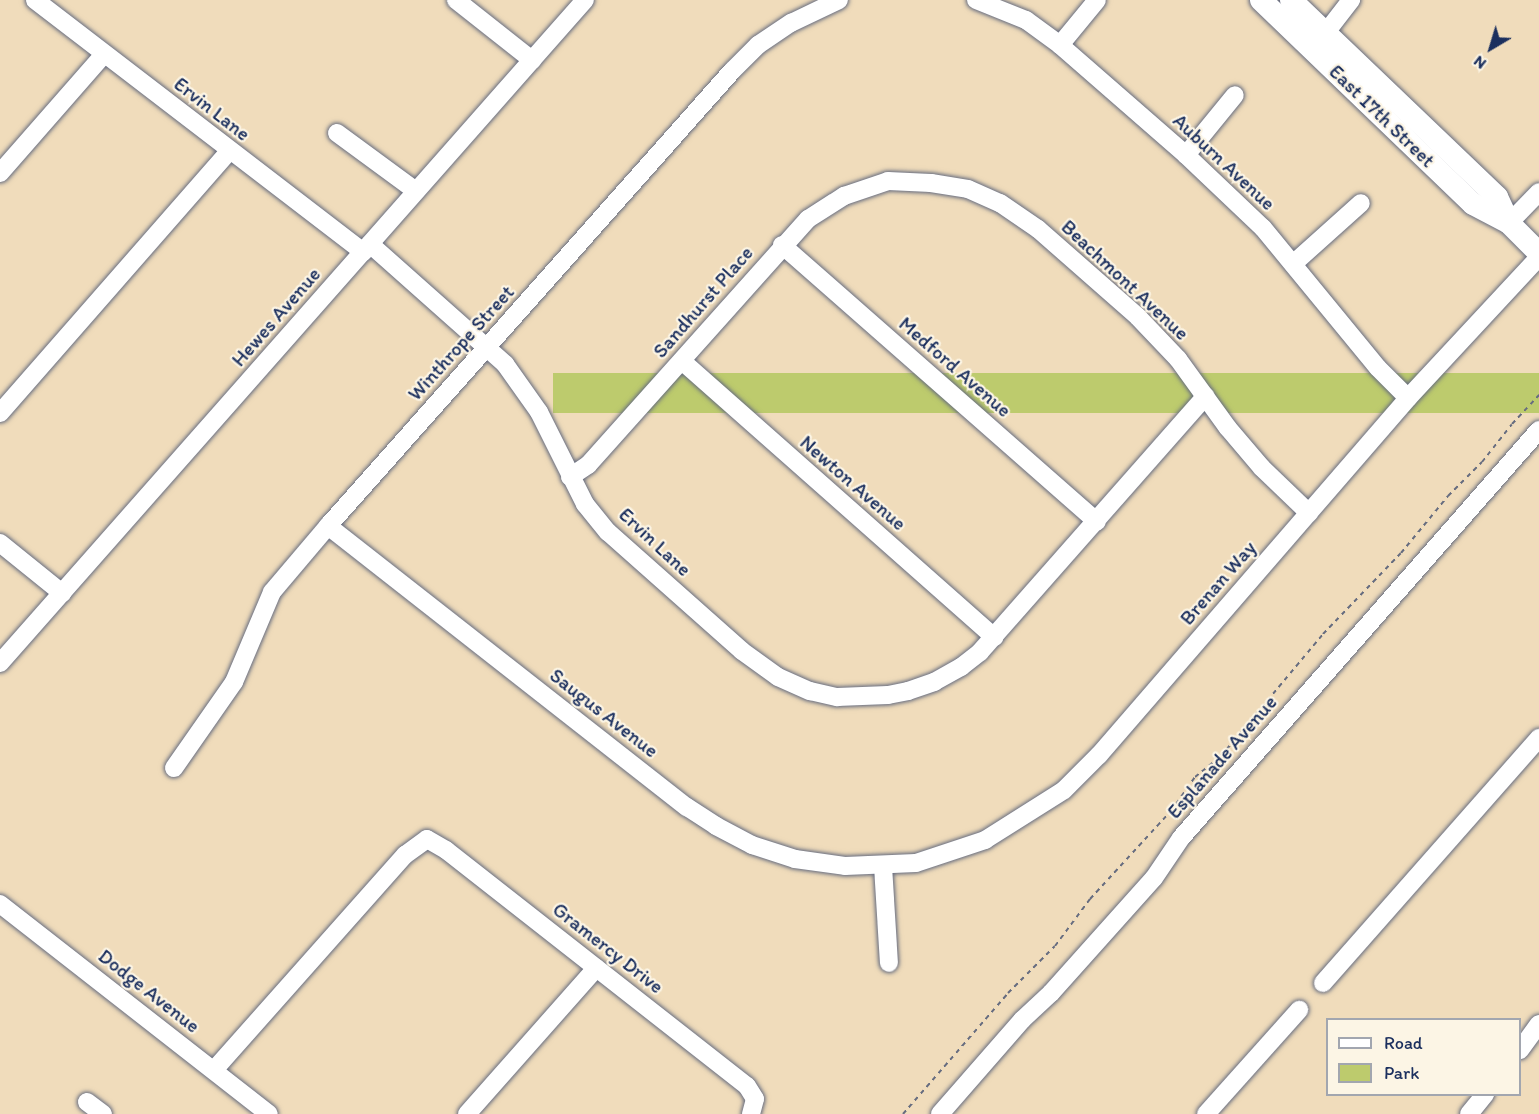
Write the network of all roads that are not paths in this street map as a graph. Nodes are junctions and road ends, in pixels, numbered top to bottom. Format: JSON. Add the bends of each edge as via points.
{"nodes":[{"id":1,"x":35,"y":0,"type":"edge"},
{"id":2,"x":456,"y":0,"type":"edge"},
{"id":3,"x":585,"y":0,"type":"edge"},
{"id":4,"x":839,"y":0,"type":"edge"},
{"id":5,"x":976,"y":0,"type":"edge"},
{"id":6,"x":1097,"y":0,"type":"edge"},
{"id":7,"x":1261,"y":0,"type":"edge"},
{"id":8,"x":1291,"y":0,"type":"edge"},
{"id":9,"x":1351,"y":0,"type":"edge"},
{"id":10,"x":1319,"y":41,"type":"junction"},
{"id":11,"x":1060,"y":45,"type":"junction"},
{"id":12,"x":104,"y":54,"type":"junction"},
{"id":13,"x":531,"y":60,"type":"junction"},
{"id":14,"x":1235,"y":95,"type":"dead end"},
{"id":15,"x":337,"y":133,"type":"dead end"},
{"id":16,"x":229,"y":151,"type":"junction"},
{"id":17,"x":1186,"y":155,"type":"junction"},
{"id":18,"x":0,"y":173,"type":"edge"},
{"id":19,"x":888,"y":181,"type":"joint"},
{"id":20,"x":416,"y":191,"type":"junction"},
{"id":21,"x":1539,"y":192,"type":"edge"},
{"id":22,"x":1361,"y":203,"type":"dead end"},
{"id":23,"x":1509,"y":223,"type":"junction"},
{"id":24,"x":782,"y":245,"type":"junction"},
{"id":25,"x":366,"y":248,"type":"junction"},
{"id":26,"x":1539,"y":255,"type":"edge"},
{"id":27,"x":1293,"y":264,"type":"junction"},
{"id":28,"x":487,"y":347,"type":"junction"},
{"id":29,"x":682,"y":361,"type":"junction"},
{"id":30,"x":1206,"y":396,"type":"junction"},
{"id":31,"x":1408,"y":398,"type":"junction"},
{"id":32,"x":0,"y":413,"type":"edge"},
{"id":33,"x":1539,"y":430,"type":"edge"},
{"id":34,"x":570,"y":477,"type":"junction"},
{"id":35,"x":1309,"y":513,"type":"junction"},
{"id":36,"x":1097,"y":522,"type":"junction"},
{"id":37,"x":328,"y":526,"type":"junction"},
{"id":38,"x":0,"y":543,"type":"edge"},
{"id":39,"x":62,"y":593,"type":"junction"},
{"id":40,"x":994,"y":638,"type":"junction"},
{"id":41,"x":0,"y":663,"type":"edge"},
{"id":42,"x":1539,"y":738,"type":"edge"},
{"id":43,"x":174,"y":768,"type":"dead end"},
{"id":44,"x":883,"y":866,"type":"junction"},
{"id":45,"x":0,"y":904,"type":"edge"},
{"id":46,"x":889,"y":963,"type":"dead end"},
{"id":47,"x":596,"y":968,"type":"junction"},
{"id":48,"x":1323,"y":983,"type":"dead end"},
{"id":49,"x":1299,"y":1010,"type":"dead end"},
{"id":50,"x":1539,"y":1024,"type":"edge"},
{"id":51,"x":1521,"y":1049,"type":"edge"},
{"id":52,"x":214,"y":1070,"type":"junction"},
{"id":53,"x":1484,"y":1096,"type":"edge"},
{"id":54,"x":87,"y":1102,"type":"dead end"},
{"id":55,"x":753,"y":1106,"type":"edge"},
{"id":56,"x":267,"y":1113,"type":"edge"},
{"id":57,"x":103,"y":1114,"type":"edge"},
{"id":58,"x":467,"y":1114,"type":"edge"},
{"id":59,"x":940,"y":1114,"type":"edge"},
{"id":60,"x":1206,"y":1114,"type":"edge"},
{"id":61,"x":1470,"y":1114,"type":"edge"}],
"edges":[{"from":1,"to":12,"type":"street","name":"Ervin Lane"},
{"from":2,"to":13,"type":"street"},
{"from":3,"to":13,"type":"street","name":"Hewes Avenue"},
{"from":4,"to":28,"type":"street","name":"Winthrope Street","via":[[791,23],[758,45]]},
{"from":5,"to":11,"type":"street","name":"Auburn Avenue","via":[[1026,20]]},
{"from":6,"to":11,"type":"street"},
{"from":7,"to":10,"type":"main road","name":"East 17th Street"},
{"from":8,"to":10,"type":"main road","name":"East 17th Street"},
{"from":9,"to":10,"type":"street"},
{"from":10,"to":23,"type":"main road","name":"East 17th Street","via":[[1473,204]]},
{"from":11,"to":17,"type":"street","name":"Auburn Avenue"},
{"from":12,"to":16,"type":"street","name":"Ervin Lane"},
{"from":12,"to":18,"type":"street"},
{"from":13,"to":20,"type":"street","name":"Hewes Avenue"},
{"from":14,"to":17,"type":"street"},
{"from":15,"to":20,"type":"street"},
{"from":16,"to":25,"type":"street","name":"Ervin Lane"},
{"from":16,"to":32,"type":"street"},
{"from":17,"to":27,"type":"street","name":"Auburn Avenue","via":[[1263,228]]},
{"from":19,"to":24,"type":"street","name":"Sandhurst Place","via":[[844,196],[808,219]]},
{"from":19,"to":30,"type":"street","name":"Beachmont Avenue","via":[[968,189],[1000,203],[1038,229],[1138,317]]},
{"from":20,"to":25,"type":"street","name":"Hewes Avenue"},
{"from":21,"to":23,"type":"street"},
{"from":22,"to":27,"type":"street"},
{"from":23,"to":26,"type":"main road","name":"East 17th Street"},
{"from":24,"to":29,"type":"street","name":"Sandhurst Place"},
{"from":24,"to":36,"type":"street","name":"Medford Avenue"},
{"from":25,"to":28,"type":"street","name":"Ervin Lane"},
{"from":25,"to":39,"type":"street","name":"Hewes Avenue"},
{"from":26,"to":31,"type":"street","name":"Brenan Way"},
{"from":27,"to":31,"type":"street","name":"Auburn Avenue","via":[[1378,368]]},
{"from":28,"to":34,"type":"street","name":"Ervin Lane","via":[[528,395]]},
{"from":28,"to":37,"type":"street","name":"Winthrope Street"},
{"from":29,"to":34,"type":"street","name":"Sandhurst Place","via":[[588,465]]},
{"from":29,"to":40,"type":"street","name":"Newton Avenue"},
{"from":30,"to":35,"type":"street","name":"Beachmont Avenue","via":[[1262,468]]},
{"from":30,"to":36,"type":"street","name":"Ervin Lane"},
{"from":31,"to":35,"type":"street","name":"Brenan Way"},
{"from":33,"to":59,"type":"street","name":"Esplanade Avenue","via":[[1180,838],[1154,878]]},
{"from":34,"to":40,"type":"street","name":"Ervin Lane","via":[[585,504],[608,532],[679,596],[742,651],[778,677],[810,691],[837,697],[908,691],[961,667]]},
{"from":35,"to":44,"type":"street","name":"Brenan Way","via":[[1099,755],[1064,790],[985,840],[927,860]]},
{"from":36,"to":40,"type":"street","name":"Ervin Lane"},
{"from":37,"to":43,"type":"street","name":"Winthrope Street","via":[[272,592],[234,682]]},
{"from":37,"to":44,"type":"street","name":"Saugus Avenue","via":[[716,826],[752,845],[795,859],[845,866]]},
{"from":38,"to":39,"type":"street"},
{"from":39,"to":41,"type":"street","name":"Hewes Avenue"},
{"from":42,"to":48,"type":"street"},
{"from":44,"to":46,"type":"street"},
{"from":45,"to":52,"type":"street","name":"Dodge Avenue"},
{"from":47,"to":52,"type":"street","name":"Gramercy Drive","via":[[427,839],[405,855]]},
{"from":47,"to":55,"type":"street","name":"Gramercy Drive","via":[[747,1086]]},
{"from":47,"to":58,"type":"street"},
{"from":49,"to":60,"type":"street"},
{"from":50,"to":51,"type":"street"},
{"from":52,"to":56,"type":"street","name":"Dodge Avenue"},
{"from":53,"to":61,"type":"street"},
{"from":54,"to":57,"type":"street"}]}
